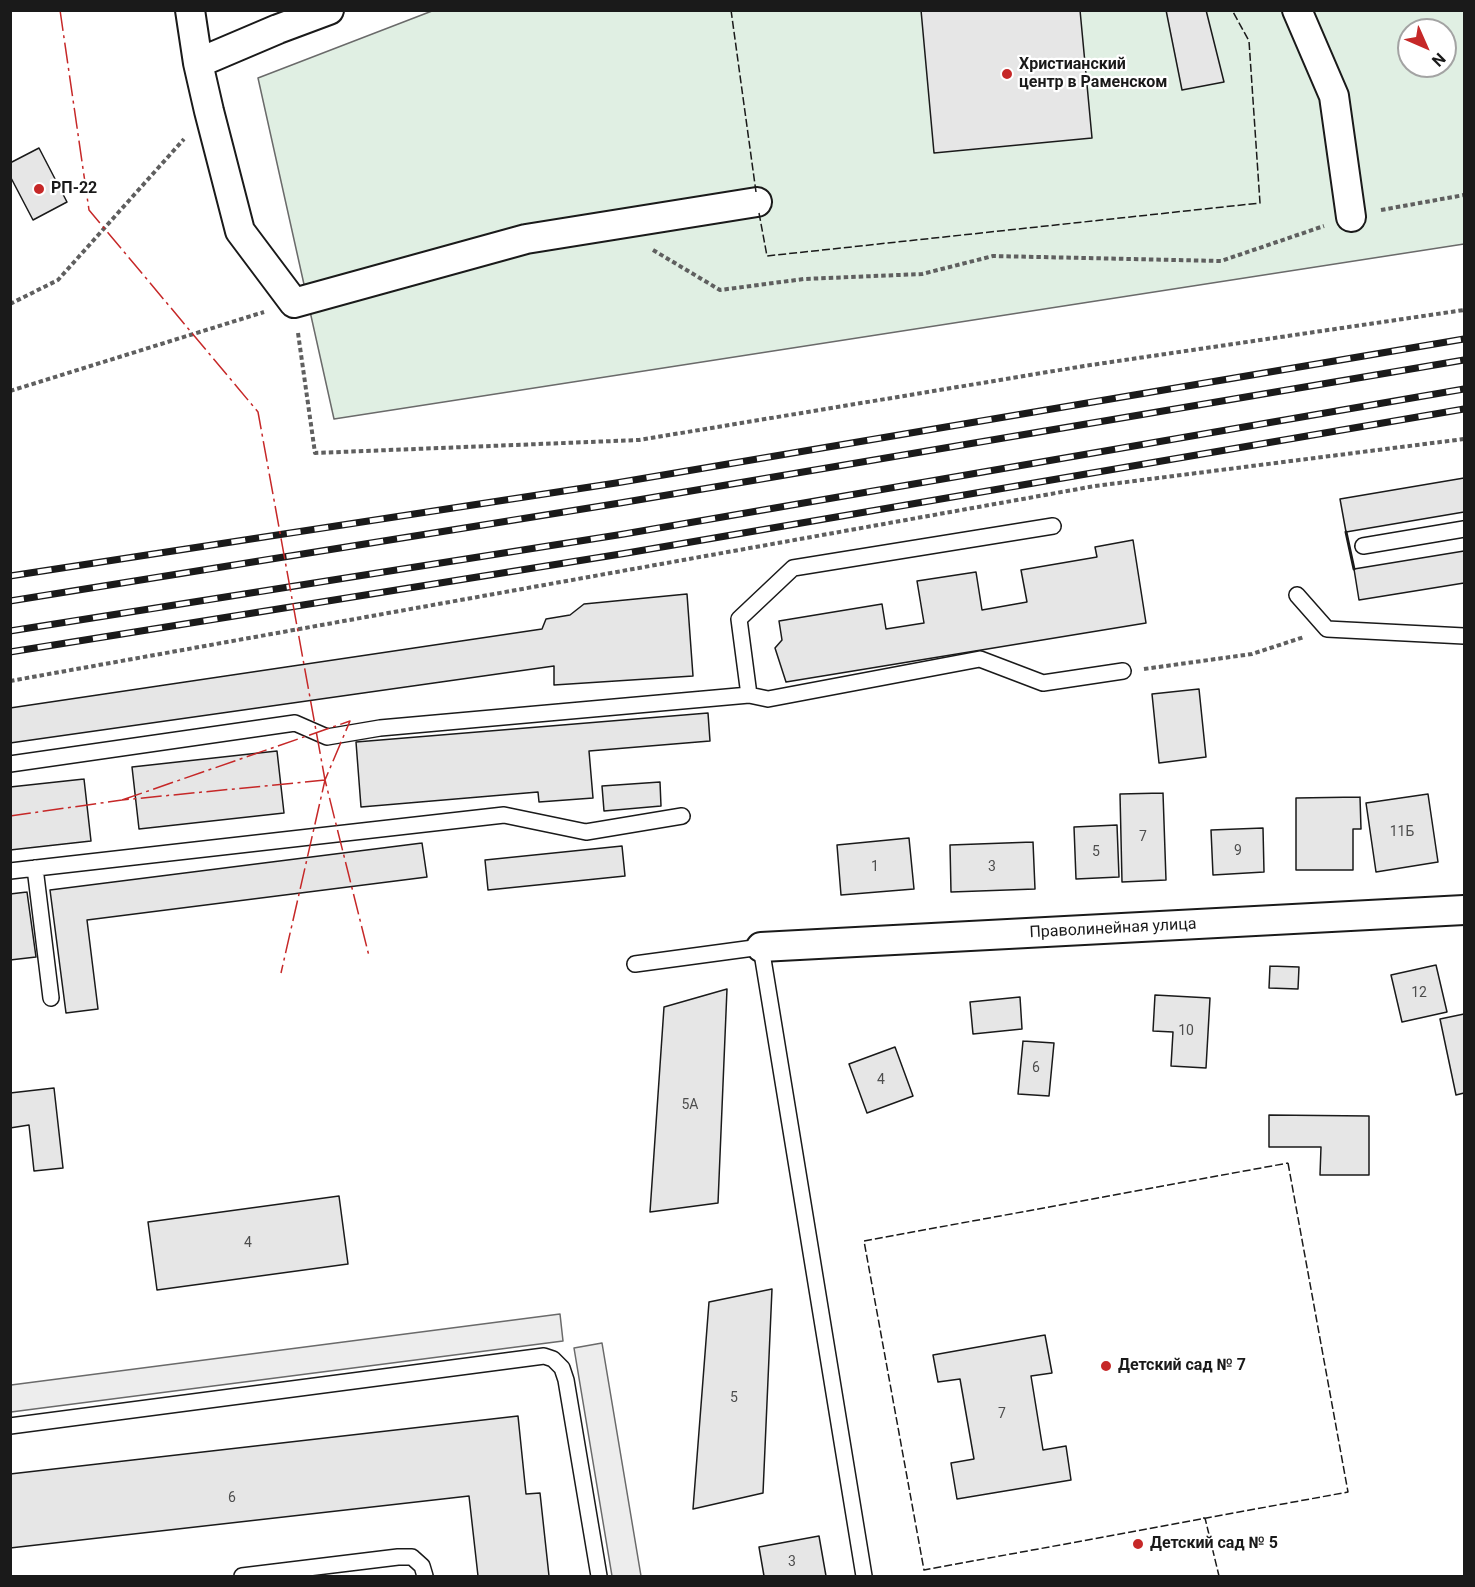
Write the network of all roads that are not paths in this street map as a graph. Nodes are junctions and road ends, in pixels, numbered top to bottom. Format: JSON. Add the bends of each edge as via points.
{"nodes":[{"id":1,"x":190,"y":10,"type":"edge"},
{"id":2,"x":329,"y":10,"type":"edge"},
{"id":3,"x":1297,"y":10,"type":"edge"},
{"id":4,"x":198,"y":63,"type":"junction"},
{"id":5,"x":757,"y":202,"type":"dead end"},
{"id":6,"x":1351,"y":217,"type":"road end"},
{"id":7,"x":1053,"y":526,"type":"dead end"},
{"id":8,"x":1464,"y":529,"type":"edge"},
{"id":9,"x":1363,"y":546,"type":"dead end"},
{"id":10,"x":1297,"y":594,"type":"dead end"},
{"id":11,"x":1464,"y":636,"type":"edge"},
{"id":12,"x":1123,"y":671,"type":"road end"},
{"id":13,"x":749,"y":695,"type":"junction"},
{"id":14,"x":10,"y":764,"type":"edge"},
{"id":15,"x":682,"y":816,"type":"dead end"},
{"id":16,"x":35,"y":868,"type":"junction"},
{"id":17,"x":10,"y":871,"type":"edge"},
{"id":18,"x":1464,"y":910,"type":"edge"},
{"id":19,"x":760,"y":947,"type":"junction"},
{"id":20,"x":635,"y":964,"type":"dead end"},
{"id":21,"x":51,"y":998,"type":"dead end"},
{"id":22,"x":10,"y":1426,"type":"edge"},
{"id":23,"x":242,"y":1576,"type":"edge"},
{"id":24,"x":425,"y":1576,"type":"edge"},
{"id":25,"x":599,"y":1576,"type":"edge"},
{"id":26,"x":864,"y":1576,"type":"edge"}],
"edges":[{"from":1,"to":4,"type":"street"},
{"from":2,"to":4,"type":"street"},
{"from":3,"to":6,"type":"street","via":[[1334,96]]},
{"from":4,"to":5,"type":"street","via":[[240,231],[294,303],[526,239]]},
{"from":7,"to":13,"type":"lane","via":[[793,568],[739,619]]},
{"from":8,"to":9,"type":"lane"},
{"from":10,"to":11,"type":"lane","via":[[1327,629]]},
{"from":12,"to":13,"type":"lane","via":[[1043,683],[980,659],[768,699]]},
{"from":13,"to":14,"type":"lane","via":[[380,728],[327,737],[295,723]]},
{"from":15,"to":16,"type":"lane","via":[[586,831],[504,815]]},
{"from":16,"to":17,"type":"lane"},
{"from":16,"to":21,"type":"lane"},
{"from":18,"to":19,"type":"street","name":"Праволинейная улица"},
{"from":19,"to":20,"type":"lane"},
{"from":19,"to":26,"type":"lane"},
{"from":22,"to":25,"type":"lane","via":[[544,1356],[562,1368],[566,1380]]},
{"from":23,"to":24,"type":"lane","via":[[412,1557],[422,1566]]}]}
